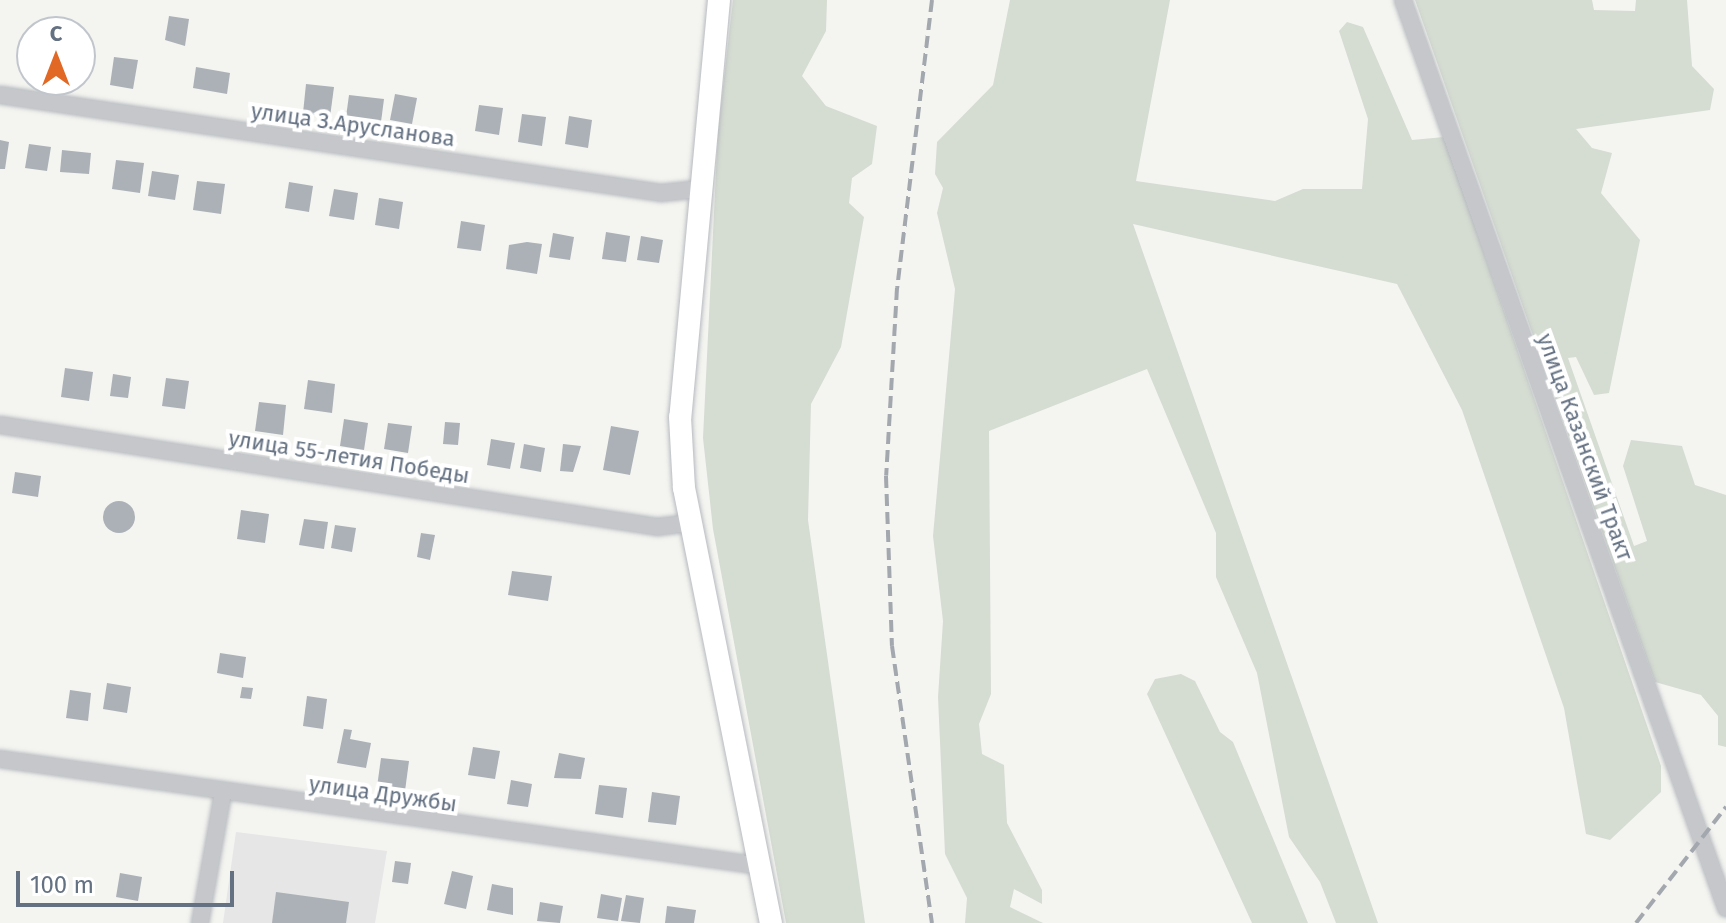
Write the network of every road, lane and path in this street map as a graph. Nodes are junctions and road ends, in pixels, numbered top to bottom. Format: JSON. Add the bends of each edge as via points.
{"nodes":[{"id":1,"x":719,"y":0,"type":"edge"},
{"id":2,"x":1403,"y":0,"type":"edge"},
{"id":3,"x":0,"y":95,"type":"edge"},
{"id":4,"x":699,"y":189,"type":"junction"},
{"id":5,"x":0,"y":425,"type":"edge"},
{"id":6,"x":691,"y":523,"type":"junction"},
{"id":7,"x":0,"y":759,"type":"edge"},
{"id":8,"x":223,"y":793,"type":"junction"},
{"id":9,"x":761,"y":866,"type":"junction"},
{"id":10,"x":1726,"y":908,"type":"edge"},
{"id":11,"x":200,"y":923,"type":"edge"},
{"id":12,"x":771,"y":923,"type":"edge"}],
"edges":[{"from":1,"to":4,"type":"street"},
{"from":2,"to":10,"type":"street","name":"улица Казанский Тракт"},
{"from":3,"to":4,"type":"street","name":"улица З.Арусланова","via":[[661,193]]},
{"from":4,"to":6,"type":"street","via":[[680,417]]},
{"from":5,"to":6,"type":"street","name":"улица 55-летия Победы","via":[[657,527]]},
{"from":6,"to":9,"type":"street"},
{"from":7,"to":8,"type":"street","name":"улица Дружбы"},
{"from":8,"to":9,"type":"street","name":"улица Дружбы"},
{"from":8,"to":11,"type":"street"},
{"from":9,"to":12,"type":"street"}]}
